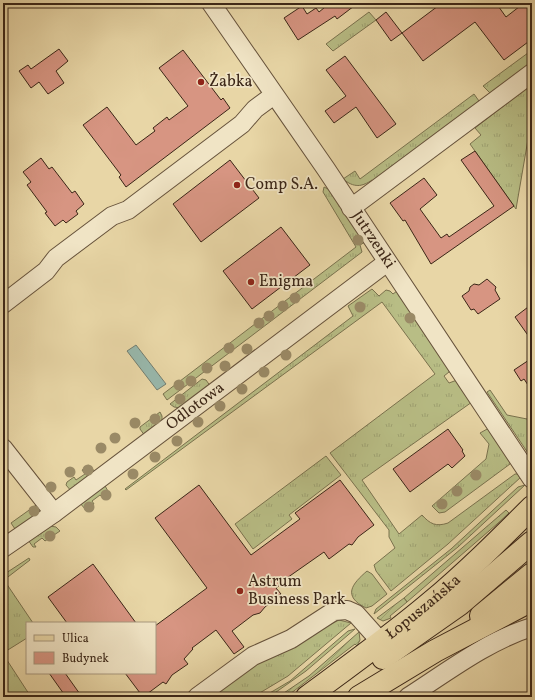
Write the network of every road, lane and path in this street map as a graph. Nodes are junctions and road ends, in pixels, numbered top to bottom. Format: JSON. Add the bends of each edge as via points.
{"nodes":[{"id":1,"x":211,"y":3,"type":"edge"},
{"id":2,"x":532,"y":73,"type":"edge"},
{"id":3,"x":274,"y":94,"type":"junction"},
{"id":4,"x":351,"y":208,"type":"junction"},
{"id":5,"x":386,"y":263,"type":"junction"},
{"id":6,"x":3,"y":304,"type":"edge"},
{"id":7,"x":3,"y":448,"type":"edge"},
{"id":8,"x":532,"y":479,"type":"edge"},
{"id":9,"x":532,"y":508,"type":"edge"},
{"id":10,"x":54,"y":513,"type":"junction"},
{"id":11,"x":532,"y":542,"type":"edge"},
{"id":12,"x":3,"y":548,"type":"edge"},
{"id":13,"x":532,"y":574,"type":"edge"},
{"id":14,"x":532,"y":600,"type":"edge"},
{"id":15,"x":532,"y":627,"type":"edge"},
{"id":16,"x":381,"y":642,"type":"junction"},
{"id":17,"x":435,"y":651,"type":"junction"},
{"id":18,"x":197,"y":697,"type":"edge"},
{"id":19,"x":307,"y":697,"type":"edge"},
{"id":20,"x":322,"y":697,"type":"edge"},
{"id":21,"x":359,"y":697,"type":"edge"},
{"id":22,"x":408,"y":697,"type":"edge"}],
"edges":[{"from":1,"to":3,"type":"street","name":"Jutrzenki"},
{"from":2,"to":4,"type":"street"},
{"from":3,"to":4,"type":"street","name":"Jutrzenki"},
{"from":3,"to":6,"type":"street","via":[[255,109],[242,124],[128,210],[112,216],[56,258],[46,271]]},
{"from":4,"to":5,"type":"street","name":"Jutrzenki"},
{"from":5,"to":8,"type":"street","name":"Jutrzenki"},
{"from":5,"to":10,"type":"street","name":"Odlotowa"},
{"from":7,"to":10,"type":"street"},
{"from":9,"to":16,"type":"main road","name":"Łopuszańska","via":[[463,574]]},
{"from":10,"to":12,"type":"street","name":"Odlotowa"},
{"from":11,"to":20,"type":"main road","via":[[460,604],[400,647]]},
{"from":13,"to":17,"type":"main road"},
{"from":14,"to":17,"type":"main road"},
{"from":15,"to":22,"type":"street","via":[[496,642]]},
{"from":16,"to":18,"type":"street","via":[[356,614],[343,609],[334,611],[291,639],[253,656]]},
{"from":16,"to":19,"type":"main road","name":"Łopuszańska"},
{"from":17,"to":21,"type":"main road"}]}
